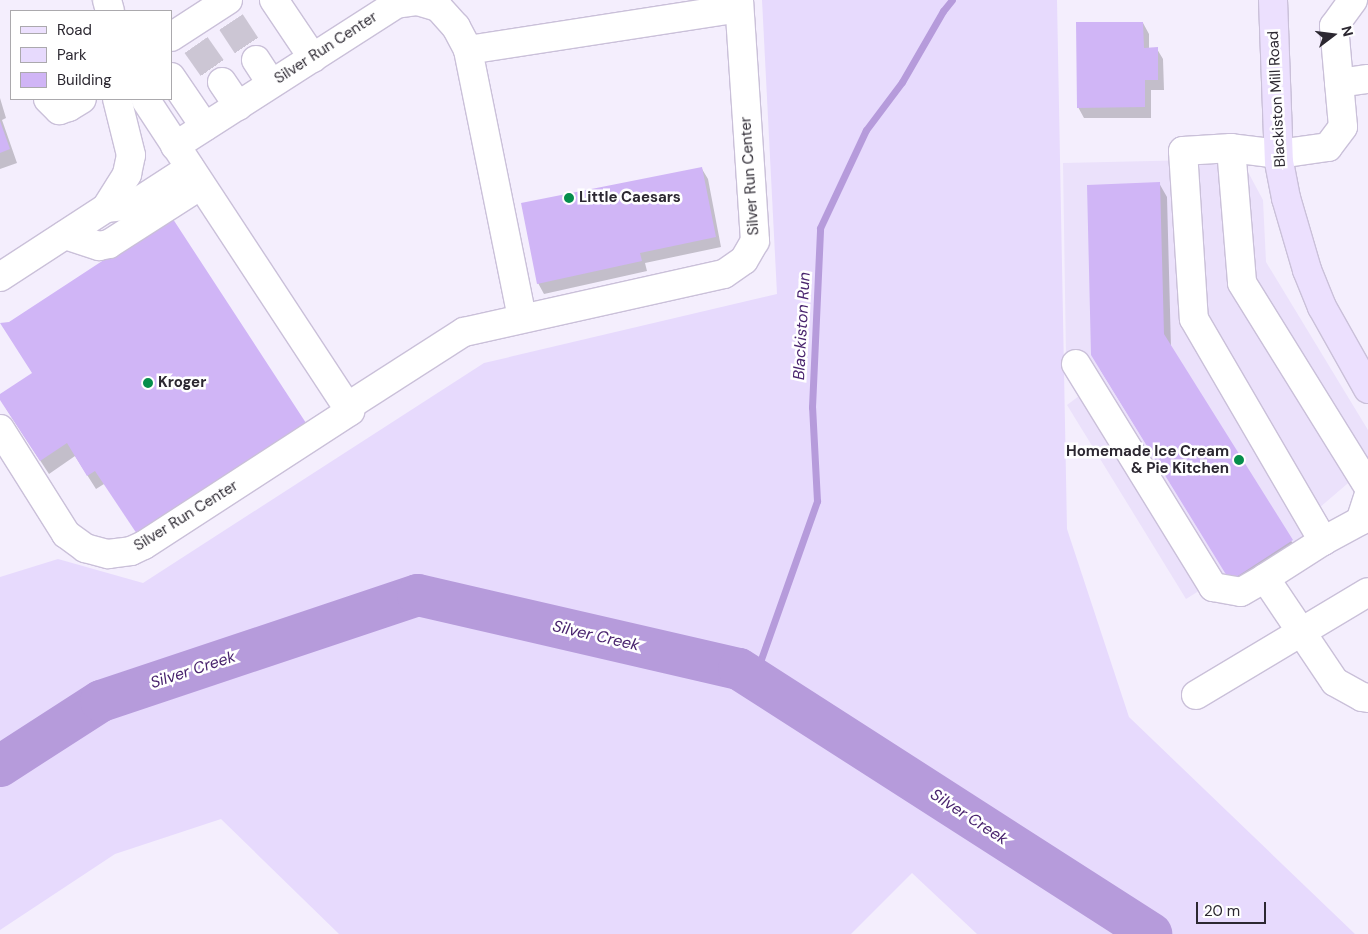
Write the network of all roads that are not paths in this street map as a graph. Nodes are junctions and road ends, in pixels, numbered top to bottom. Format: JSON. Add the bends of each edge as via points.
{"nodes":[{"id":1,"x":274,"y":0,"type":"edge"},
{"id":2,"x":1273,"y":0,"type":"edge"},
{"id":3,"x":1353,"y":0,"type":"edge"},
{"id":4,"x":739,"y":4,"type":"edge"},
{"id":5,"x":226,"y":9,"type":"edge"},
{"id":6,"x":184,"y":37,"type":"edge"},
{"id":7,"x":468,"y":50,"type":"junction"},
{"id":8,"x":313,"y":58,"type":"junction"},
{"id":9,"x":256,"y":60,"type":"tunnel mouth"},
{"id":10,"x":172,"y":78,"type":"edge"},
{"id":11,"x":1368,"y":79,"type":"edge"},
{"id":12,"x":222,"y":82,"type":"tunnel mouth"},
{"id":13,"x":1339,"y":83,"type":"junction"},
{"id":14,"x":271,"y":84,"type":"junction"},
{"id":15,"x":49,"y":100,"type":"edge"},
{"id":16,"x":80,"y":100,"type":"edge"},
{"id":17,"x":117,"y":100,"type":"edge"},
{"id":18,"x":146,"y":100,"type":"edge"},
{"id":19,"x":238,"y":106,"type":"junction"},
{"id":20,"x":205,"y":127,"type":"junction"},
{"id":21,"x":176,"y":146,"type":"junction"},
{"id":22,"x":1231,"y":148,"type":"junction"},
{"id":23,"x":1279,"y":154,"type":"junction"},
{"id":24,"x":196,"y":177,"type":"junction"},
{"id":25,"x":106,"y":208,"type":"junction"},
{"id":26,"x":65,"y":235,"type":"junction"},
{"id":27,"x":0,"y":277,"type":"edge"},
{"id":28,"x":522,"y":318,"type":"junction"},
{"id":29,"x":1076,"y":364,"type":"dead end"},
{"id":30,"x":1368,"y":389,"type":"edge"},
{"id":31,"x":349,"y":409,"type":"junction"},
{"id":32,"x":0,"y":429,"type":"edge"},
{"id":33,"x":1368,"y":486,"type":"edge"},
{"id":34,"x":1365,"y":513,"type":"edge"},
{"id":35,"x":1323,"y":541,"type":"junction"},
{"id":36,"x":1265,"y":578,"type":"junction"},
{"id":37,"x":1368,"y":592,"type":"edge"},
{"id":38,"x":1302,"y":633,"type":"junction"},
{"id":39,"x":1196,"y":695,"type":"dead end"},
{"id":40,"x":1368,"y":698,"type":"edge"}],
"edges":[{"from":1,"to":8,"type":"lane"},
{"from":2,"to":23,"type":"main road","name":"Blackiston Mill Road"},
{"from":3,"to":13,"type":"lane","via":[[1334,26]]},
{"from":4,"to":7,"type":"lane","name":"Silver Run Center"},
{"from":4,"to":28,"type":"lane","name":"Silver Run Center","via":[[756,241],[744,260],[724,274]]},
{"from":5,"to":6,"type":"lane"},
{"from":7,"to":8,"type":"lane","name":"Silver Run Center","via":[[456,27],[438,7],[418,0],[396,4]]},
{"from":7,"to":28,"type":"lane","name":"Silver Run Center"},
{"from":8,"to":14,"type":"lane","name":"Silver Run Center"},
{"from":9,"to":14,"type":"lane"},
{"from":10,"to":20,"type":"lane"},
{"from":11,"to":13,"type":"lane"},
{"from":12,"to":19,"type":"lane"},
{"from":13,"to":23,"type":"lane","via":[[1343,127],[1328,147]]},
{"from":14,"to":19,"type":"lane","name":"Silver Run Center"},
{"from":15,"to":16,"type":"lane","via":[[59,110]]},
{"from":17,"to":25,"type":"lane","via":[[131,155],[127,174]]},
{"from":18,"to":21,"type":"lane"},
{"from":19,"to":20,"type":"lane","name":"Silver Run Center"},
{"from":20,"to":21,"type":"lane","name":"Silver Run Center"},
{"from":21,"to":24,"type":"lane"},
{"from":22,"to":23,"type":"lane"},
{"from":22,"to":33,"type":"lane","via":[[1242,283]]},
{"from":22,"to":35,"type":"lane","via":[[1183,150],[1194,319]]},
{"from":23,"to":30,"type":"main road","name":"Blackiston Mill Road","via":[[1286,198],[1307,270],[1340,342]]},
{"from":24,"to":25,"type":"lane","via":[[133,205]]},
{"from":24,"to":26,"type":"lane","via":[[109,244],[99,246]]},
{"from":24,"to":31,"type":"lane"},
{"from":25,"to":26,"type":"lane"},
{"from":26,"to":27,"type":"lane"},
{"from":28,"to":31,"type":"lane","name":"Silver Run Center","via":[[464,332]]},
{"from":29,"to":36,"type":"lane","via":[[1214,587],[1241,592]]},
{"from":31,"to":32,"type":"lane","name":"Silver Run Center","via":[[144,545],[131,551],[108,554],[85,548],[66,534]]},
{"from":34,"to":35,"type":"lane"},
{"from":35,"to":36,"type":"lane"},
{"from":36,"to":38,"type":"lane"},
{"from":37,"to":38,"type":"lane"},
{"from":38,"to":39,"type":"lane"},
{"from":38,"to":40,"type":"lane","via":[[1335,682]]}]}
